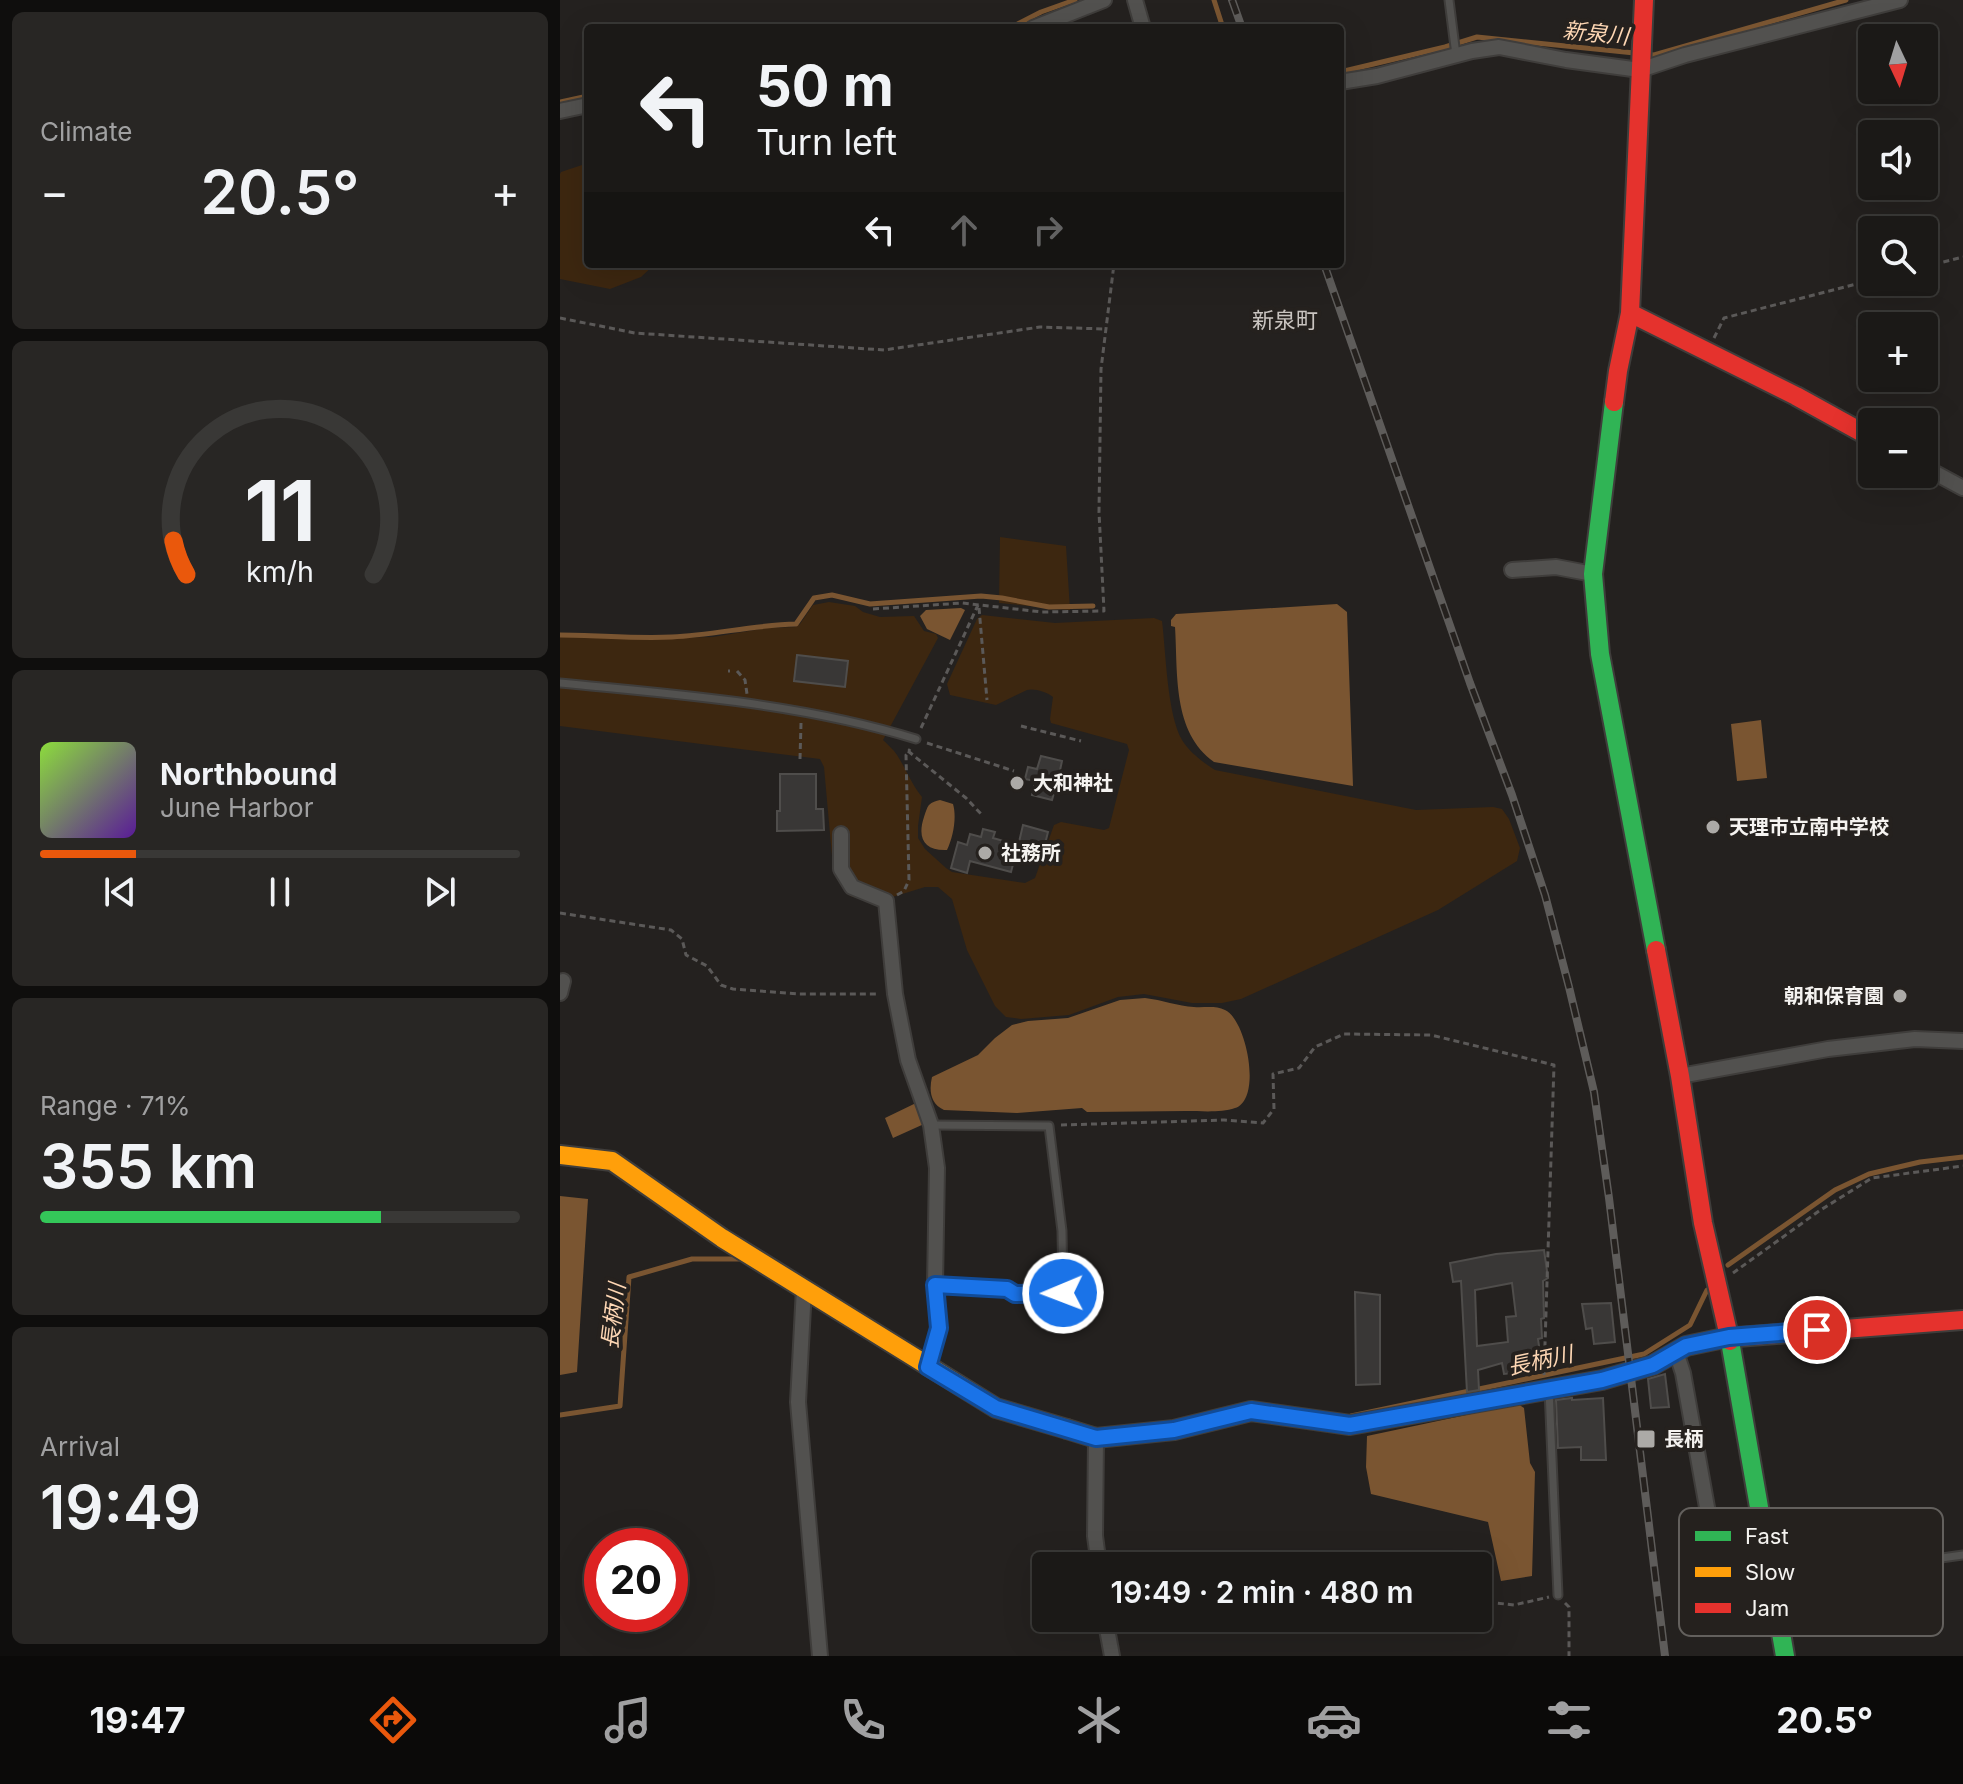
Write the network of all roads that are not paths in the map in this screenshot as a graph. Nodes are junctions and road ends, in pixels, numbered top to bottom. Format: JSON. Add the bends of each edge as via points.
{"nodes":[{"id":1,"x":1104,"y":0,"type":"edge"},
{"id":2,"x":1135,"y":0,"type":"edge"},
{"id":3,"x":1449,"y":0,"type":"edge"},
{"id":4,"x":1644,"y":0,"type":"edge"},
{"id":5,"x":1900,"y":0,"type":"edge"},
{"id":6,"x":1043,"y":24,"type":"edge"},
{"id":7,"x":1142,"y":24,"type":"edge"},
{"id":8,"x":1456,"y":55,"type":"junction"},
{"id":9,"x":1641,"y":59,"type":"junction"},
{"id":10,"x":1344,"y":81,"type":"edge"},
{"id":11,"x":584,"y":106,"type":"edge"},
{"id":12,"x":560,"y":111,"type":"edge"},
{"id":13,"x":1630,"y":313,"type":"junction"},
{"id":14,"x":1858,"y":430,"type":"edge"},
{"id":15,"x":1938,"y":475,"type":"edge"},
{"id":16,"x":1963,"y":488,"type":"edge"},
{"id":17,"x":1512,"y":570,"type":"dead end"},
{"id":18,"x":1593,"y":574,"type":"junction"},
{"id":19,"x":560,"y":683,"type":"edge"},
{"id":20,"x":916,"y":739,"type":"road end"},
{"id":21,"x":841,"y":834,"type":"dead end"},
{"id":22,"x":1963,"y":1041,"type":"edge"},
{"id":23,"x":1680,"y":1076,"type":"junction"},
{"id":24,"x":931,"y":1125,"type":"junction"},
{"id":25,"x":560,"y":1155,"type":"edge"},
{"id":26,"x":935,"y":1285,"type":"junction"},
{"id":27,"x":804,"y":1288,"type":"junction"},
{"id":28,"x":1963,"y":1320,"type":"edge"},
{"id":29,"x":1729,"y":1337,"type":"junction"},
{"id":30,"x":1676,"y":1352,"type":"junction"},
{"id":31,"x":928,"y":1367,"type":"junction"},
{"id":32,"x":1549,"y":1390,"type":"junction"},
{"id":33,"x":1096,"y":1438,"type":"junction"},
{"id":34,"x":1707,"y":1508,"type":"edge"},
{"id":35,"x":1759,"y":1508,"type":"edge"},
{"id":36,"x":1097,"y":1552,"type":"edge"},
{"id":37,"x":1963,"y":1555,"type":"edge"},
{"id":38,"x":1943,"y":1558,"type":"edge"},
{"id":39,"x":1558,"y":1595,"type":"road end"},
{"id":40,"x":1108,"y":1632,"type":"edge"},
{"id":41,"x":1781,"y":1636,"type":"edge"},
{"id":42,"x":820,"y":1656,"type":"edge"},
{"id":43,"x":1112,"y":1656,"type":"edge"},
{"id":44,"x":1785,"y":1656,"type":"edge"}],
"edges":[{"from":1,"to":6,"type":"street"},
{"from":2,"to":7,"type":"street"},
{"from":3,"to":8,"type":"lane"},
{"from":4,"to":9,"type":"street"},
{"from":5,"to":9,"type":"street","via":[[1685,55]]},
{"from":8,"to":9,"type":"street","via":[[1499,47],[1566,60]]},
{"from":8,"to":10,"type":"street"},
{"from":9,"to":13,"type":"street"},
{"from":11,"to":12,"type":"street"},
{"from":13,"to":14,"type":"street"},
{"from":13,"to":18,"type":"street"},
{"from":15,"to":16,"type":"street"},
{"from":17,"to":18,"type":"street","via":[[1556,567]]},
{"from":18,"to":23,"type":"street","via":[[1600,654]]},
{"from":19,"to":20,"type":"lane","via":[[748,702]]},
{"from":21,"to":24,"type":"street","via":[[841,869],[852,887],[886,901],[908,1060]]},
{"from":22,"to":23,"type":"street","via":[[1915,1039],[1828,1049]]},
{"from":23,"to":29,"type":"street","via":[[1703,1223]]},
{"from":24,"to":26,"type":"street","via":[[937,1168]]},
{"from":24,"to":26,"type":"lane","via":[[1049,1126],[1062,1231],[1063,1293]]},
{"from":25,"to":27,"type":"street","via":[[612,1161]]},
{"from":26,"to":31,"type":"street","via":[[939,1328]]},
{"from":27,"to":31,"type":"street"},
{"from":27,"to":42,"type":"street","via":[[798,1402]]},
{"from":28,"to":29,"type":"street"},
{"from":29,"to":30,"type":"street"},
{"from":29,"to":35,"type":"street"},
{"from":30,"to":32,"type":"street","via":[[1653,1365]]},
{"from":30,"to":34,"type":"street"},
{"from":31,"to":33,"type":"street","via":[[996,1408]]},
{"from":32,"to":33,"type":"street","via":[[1350,1425],[1251,1411],[1174,1430]]},
{"from":32,"to":39,"type":"lane"},
{"from":33,"to":36,"type":"street"},
{"from":37,"to":38,"type":"lane"},
{"from":40,"to":43,"type":"street"},
{"from":41,"to":44,"type":"street"}]}
